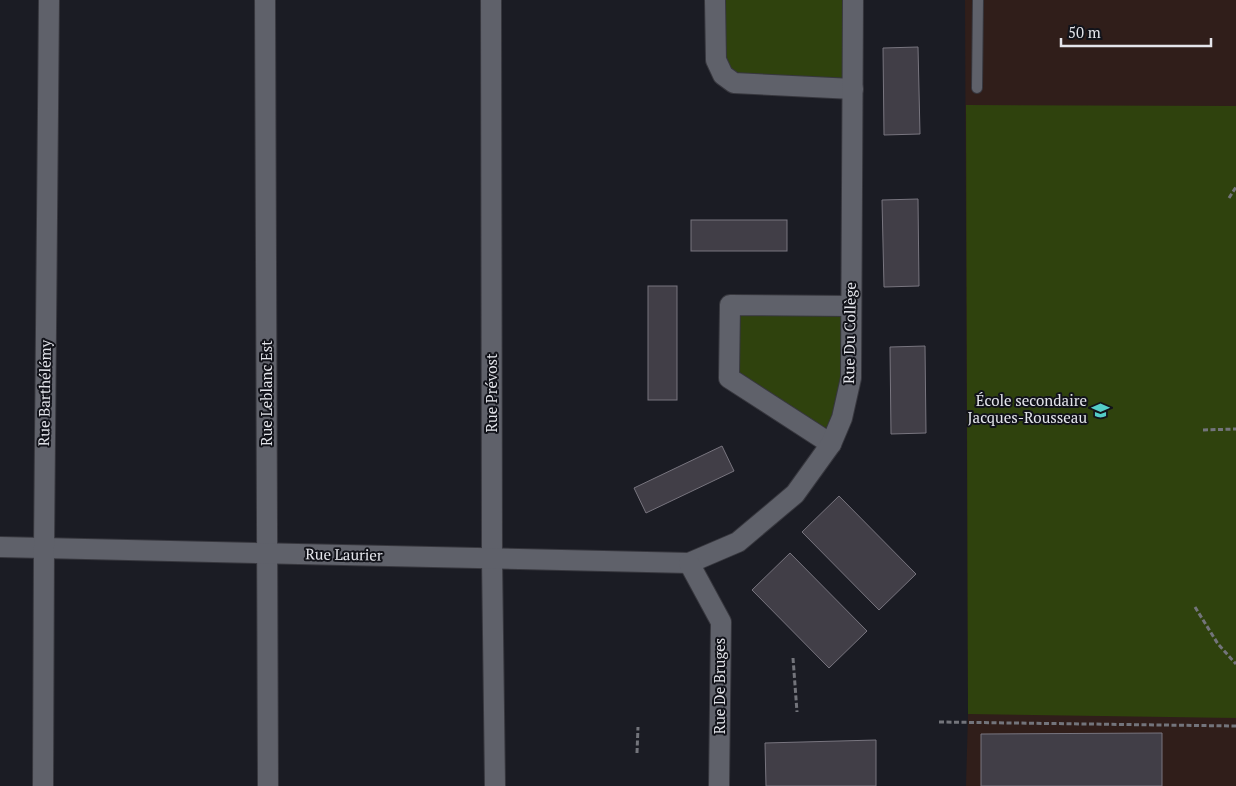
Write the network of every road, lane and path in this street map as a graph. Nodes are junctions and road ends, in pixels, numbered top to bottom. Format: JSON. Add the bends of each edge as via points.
{"nodes":[{"id":1,"x":49,"y":0,"type":"edge"},
{"id":2,"x":265,"y":0,"type":"edge"},
{"id":3,"x":491,"y":0,"type":"edge"},
{"id":4,"x":715,"y":0,"type":"edge"},
{"id":5,"x":853,"y":0,"type":"edge"},
{"id":6,"x":978,"y":0,"type":"edge"},
{"id":7,"x":977,"y":88,"type":"dead end"},
{"id":8,"x":853,"y":89,"type":"junction"},
{"id":9,"x":1236,"y":187,"type":"edge"},
{"id":10,"x":1229,"y":198,"type":"dead end"},
{"id":11,"x":851,"y":306,"type":"junction"},
{"id":12,"x":1236,"y":429,"type":"edge"},
{"id":13,"x":1203,"y":430,"type":"dead end"},
{"id":14,"x":831,"y":444,"type":"junction"},
{"id":15,"x":0,"y":547,"type":"edge"},
{"id":16,"x":44,"y":548,"type":"junction"},
{"id":17,"x":267,"y":553,"type":"junction"},
{"id":18,"x":492,"y":558,"type":"junction"},
{"id":19,"x":689,"y":563,"type":"junction"},
{"id":20,"x":1195,"y":607,"type":"dead end"},
{"id":21,"x":793,"y":658,"type":"dead end"},
{"id":22,"x":1236,"y":664,"type":"edge"},
{"id":23,"x":797,"y":712,"type":"dead end"},
{"id":24,"x":939,"y":722,"type":"dead end"},
{"id":25,"x":1236,"y":726,"type":"edge"},
{"id":26,"x":638,"y":727,"type":"dead end"},
{"id":27,"x":637,"y":753,"type":"dead end"},
{"id":28,"x":43,"y":786,"type":"edge"},
{"id":29,"x":268,"y":786,"type":"edge"},
{"id":30,"x":495,"y":786,"type":"edge"},
{"id":31,"x":719,"y":786,"type":"edge"}],
"edges":[{"from":1,"to":16,"type":"street","name":"Rue Barthélémy"},
{"from":2,"to":17,"type":"street","name":"Rue Leblanc Est"},
{"from":3,"to":18,"type":"street","name":"Rue Prévost"},
{"from":4,"to":8,"type":"street","via":[[716,60],[723,75],[734,83]]},
{"from":5,"to":8,"type":"street","name":"Rue Du Collège"},
{"from":6,"to":7,"type":"lane"},
{"from":8,"to":11,"type":"street","name":"Rue Du Collège"},
{"from":9,"to":10,"type":"path"},
{"from":11,"to":14,"type":"street","name":"Rue Du Collège","via":[[851,378],[842,418]]},
{"from":11,"to":14,"type":"street","via":[[730,305],[729,378]]},
{"from":12,"to":13,"type":"path"},
{"from":14,"to":19,"type":"street","name":"Rue Du Collège","via":[[795,494],[738,542]]},
{"from":15,"to":16,"type":"street","name":"Rue Laurier"},
{"from":16,"to":17,"type":"street","name":"Rue Laurier"},
{"from":16,"to":28,"type":"street","name":"Rue Barthélémy"},
{"from":17,"to":18,"type":"street","name":"Rue Laurier"},
{"from":17,"to":29,"type":"street","name":"Rue Leblanc Est"},
{"from":18,"to":19,"type":"street","name":"Rue Laurier"},
{"from":18,"to":30,"type":"street","name":"Rue Prévost"},
{"from":19,"to":31,"type":"street","name":"Rue De Bruges","via":[[721,622]]},
{"from":20,"to":22,"type":"path","via":[[1218,644]]},
{"from":21,"to":23,"type":"path"},
{"from":24,"to":25,"type":"path"},
{"from":26,"to":27,"type":"path"}]}
